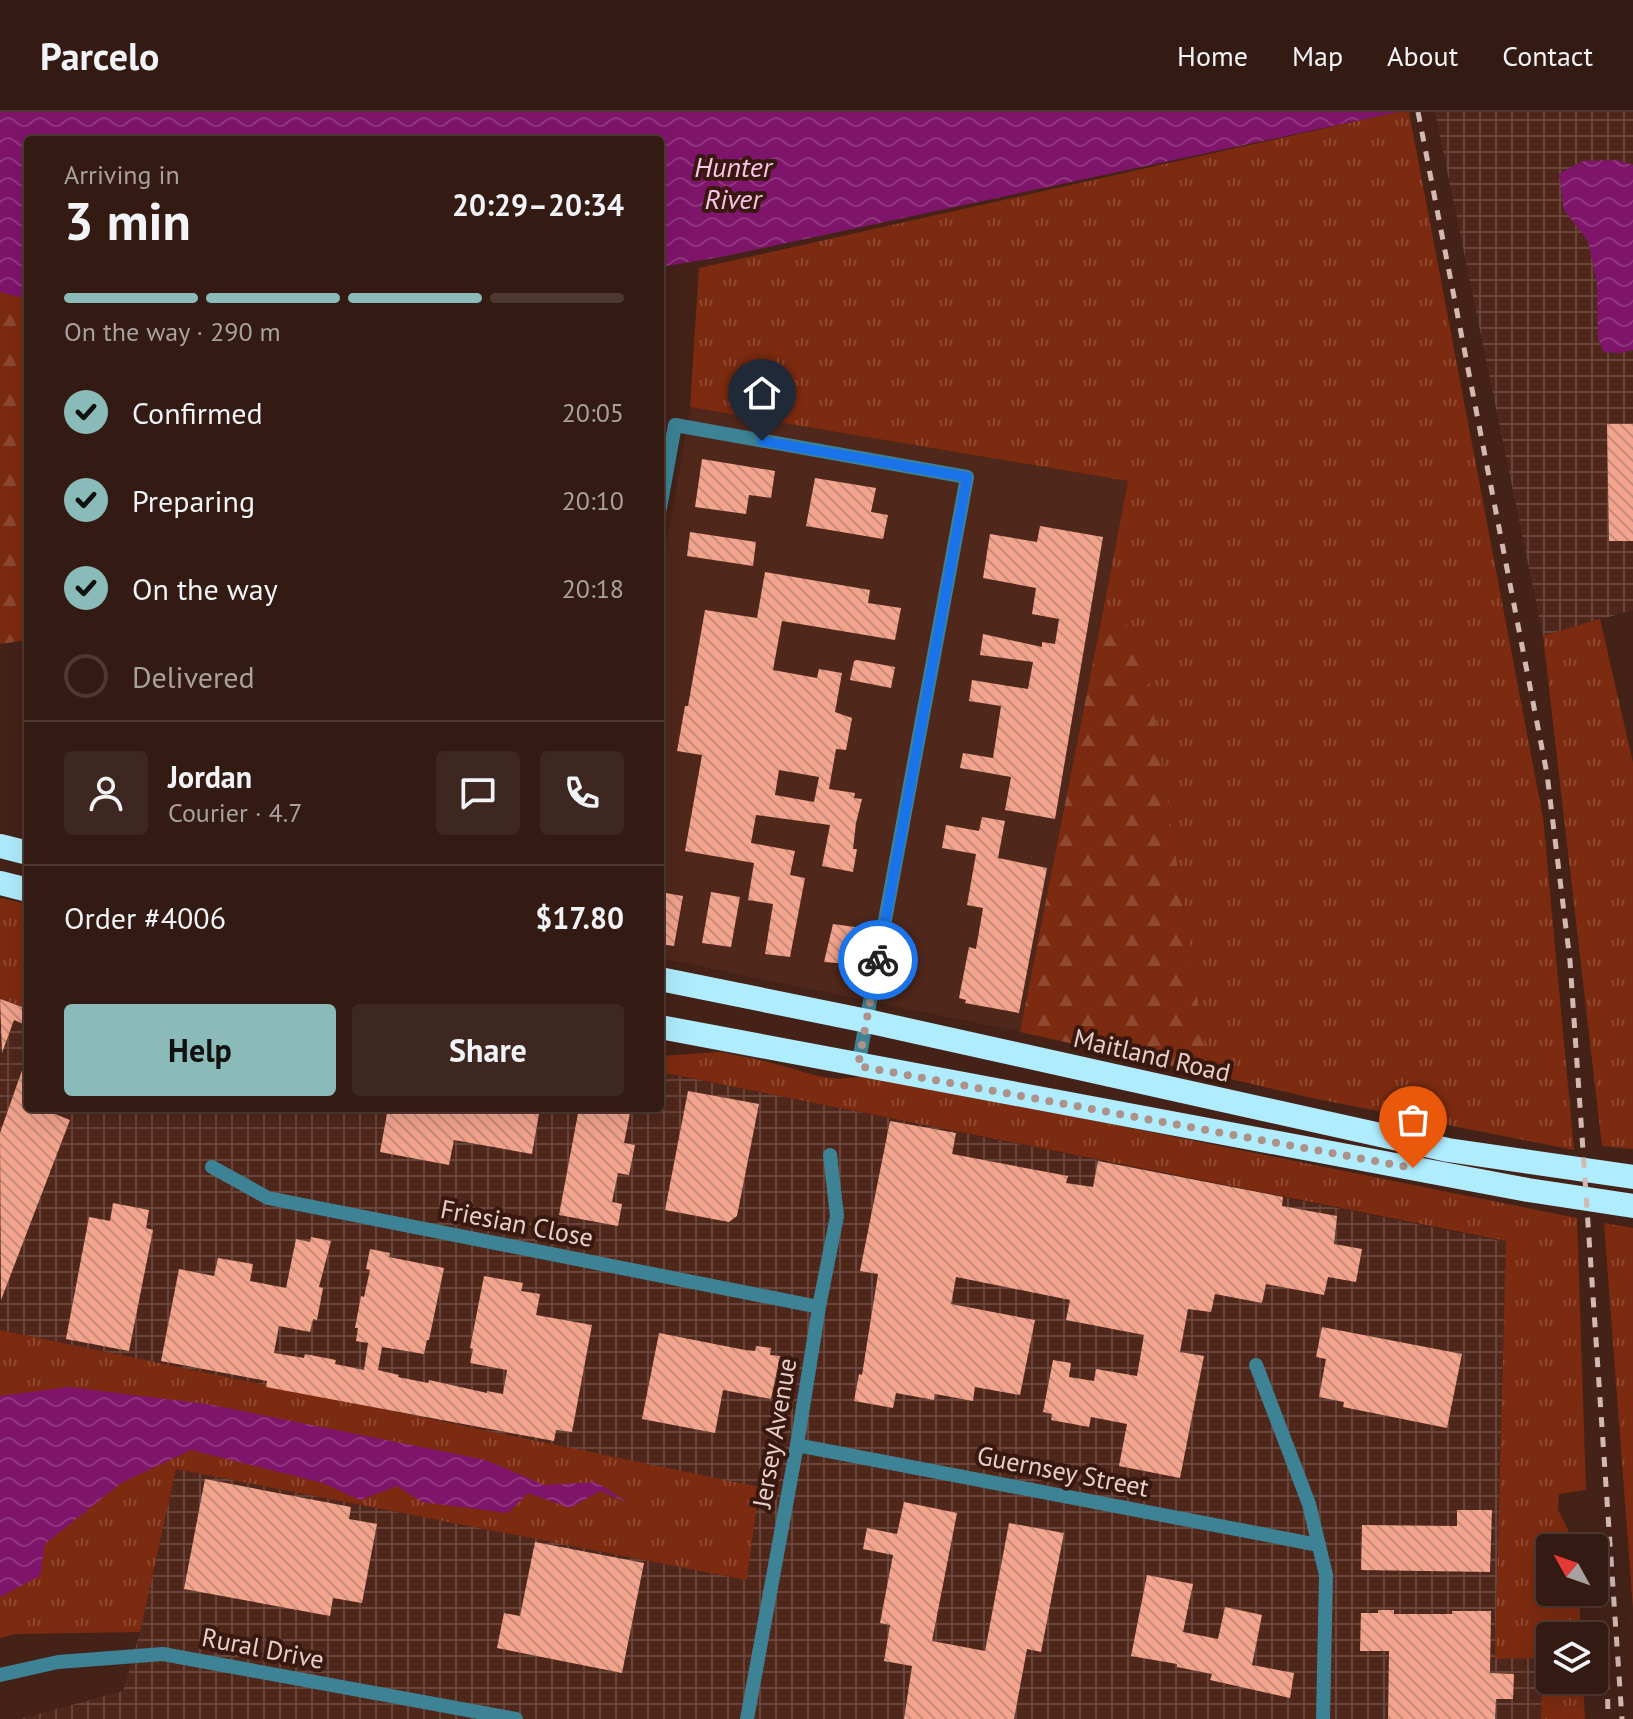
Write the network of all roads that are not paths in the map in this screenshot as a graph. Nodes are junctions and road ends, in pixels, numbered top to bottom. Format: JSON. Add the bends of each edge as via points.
{"nodes":[{"id":1,"x":664,"y":486,"type":"edge"},
{"id":2,"x":0,"y":846,"type":"edge"},
{"id":3,"x":24,"y":852,"type":"edge"},
{"id":4,"x":0,"y":883,"type":"edge"},
{"id":5,"x":24,"y":889,"type":"edge"},
{"id":6,"x":664,"y":980,"type":"edge"},
{"id":7,"x":867,"y":1021,"type":"junction"},
{"id":8,"x":664,"y":1028,"type":"edge"},
{"id":9,"x":858,"y":1066,"type":"junction"},
{"id":10,"x":830,"y":1155,"type":"dead end"},
{"id":11,"x":212,"y":1167,"type":"dead end"},
{"id":12,"x":1632,"y":1177,"type":"edge"},
{"id":13,"x":1633,"y":1206,"type":"edge"},
{"id":14,"x":819,"y":1307,"type":"junction"},
{"id":15,"x":1256,"y":1365,"type":"dead end"},
{"id":16,"x":797,"y":1445,"type":"junction"},
{"id":17,"x":1319,"y":1545,"type":"junction"},
{"id":18,"x":0,"y":1675,"type":"edge"},
{"id":19,"x":516,"y":1719,"type":"edge"},
{"id":20,"x":747,"y":1719,"type":"edge"},
{"id":21,"x":1323,"y":1719,"type":"edge"}],
"edges":[{"from":1,"to":7,"type":"street","via":[[675,425],[967,477]]},
{"from":2,"to":3,"type":"highway"},
{"from":4,"to":5,"type":"highway"},
{"from":6,"to":7,"type":"highway","name":"Maitland Road"},
{"from":7,"to":9,"type":"street"},
{"from":7,"to":12,"type":"highway","name":"Maitland Road","via":[[1448,1150]]},
{"from":8,"to":9,"type":"highway"},
{"from":9,"to":13,"type":"highway"},
{"from":10,"to":14,"type":"street","name":"Jersey Avenue","via":[[837,1216]]},
{"from":11,"to":14,"type":"street","name":"Friesian Close","via":[[268,1198]]},
{"from":14,"to":16,"type":"street","name":"Jersey Avenue"},
{"from":15,"to":17,"type":"street","via":[[1309,1504]]},
{"from":16,"to":17,"type":"street","name":"Guernsey Street"},
{"from":16,"to":20,"type":"street","name":"Jersey Avenue"},
{"from":17,"to":21,"type":"street","via":[[1326,1575]]},
{"from":18,"to":19,"type":"street","name":"Rural Drive","via":[[58,1662],[163,1654]]}]}
